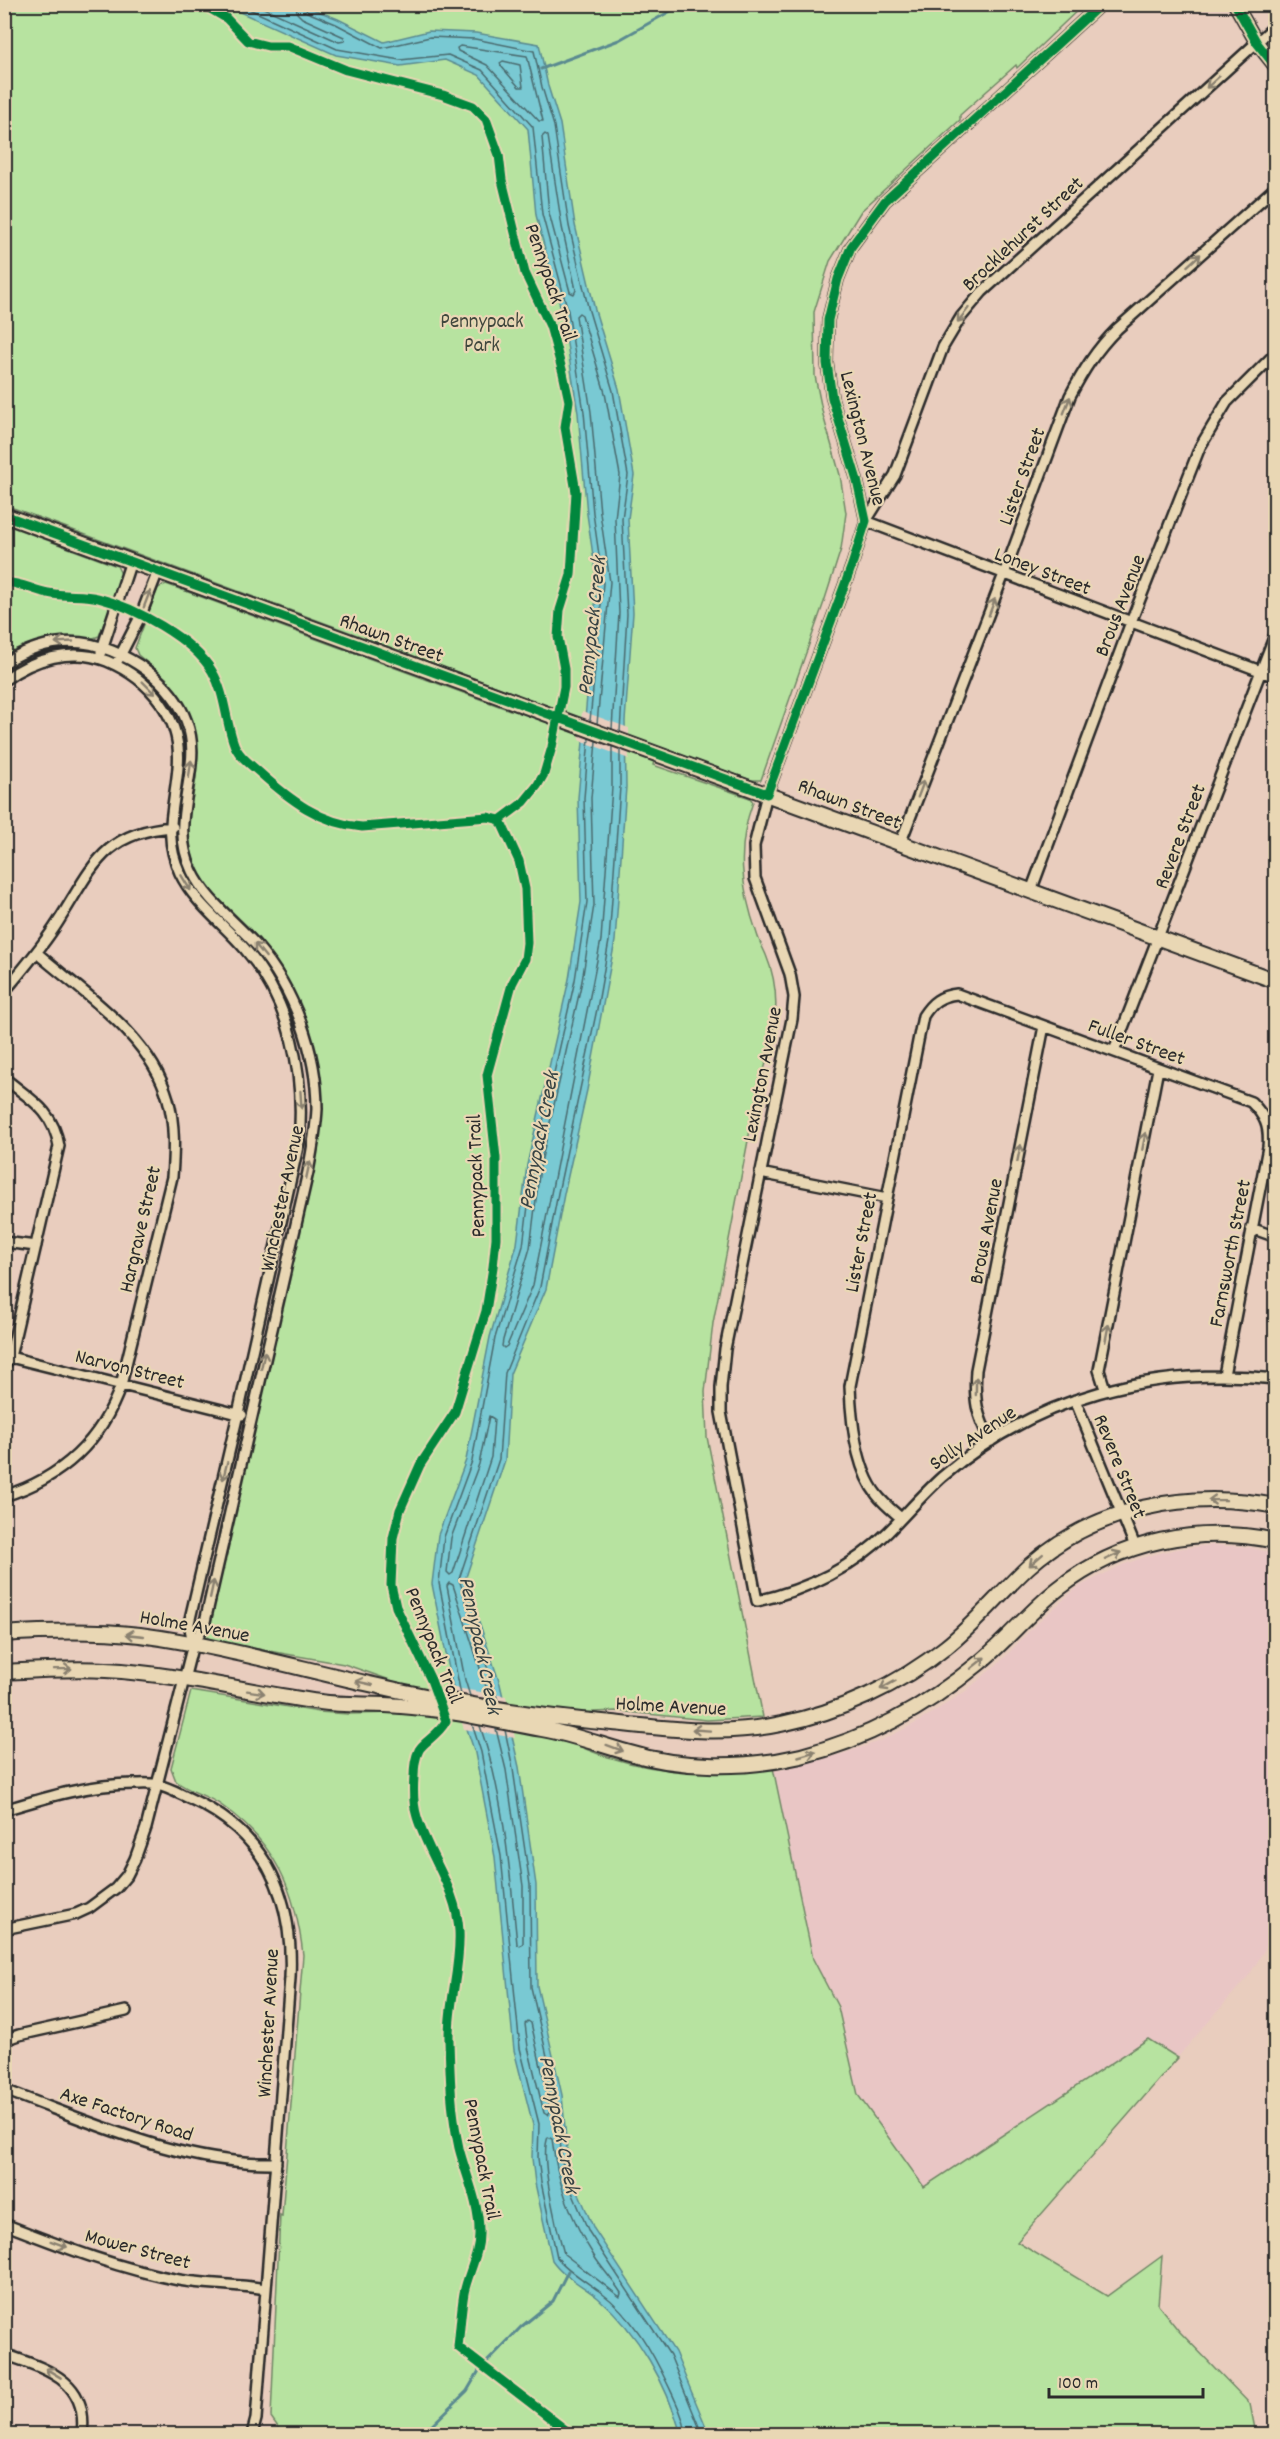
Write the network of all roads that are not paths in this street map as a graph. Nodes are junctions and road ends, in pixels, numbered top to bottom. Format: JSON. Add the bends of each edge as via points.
{"nodes":[{"id":1,"x":1101,"y":4,"type":"edge"},
{"id":2,"x":1235,"y":4,"type":"edge"},
{"id":3,"x":1275,"y":25,"type":"edge"},
{"id":4,"x":1257,"y":43,"type":"junction"},
{"id":5,"x":1275,"y":67,"type":"edge"},
{"id":6,"x":1275,"y":187,"type":"edge"},
{"id":7,"x":1275,"y":353,"type":"edge"},
{"id":8,"x":4,"y":515,"type":"edge"},
{"id":9,"x":866,"y":520,"type":"junction"},
{"id":10,"x":131,"y":561,"type":"junction"},
{"id":11,"x":158,"y":571,"type":"junction"},
{"id":12,"x":1004,"y":574,"type":"junction"},
{"id":13,"x":1131,"y":622,"type":"junction"},
{"id":14,"x":1275,"y":632,"type":"edge"},
{"id":15,"x":103,"y":647,"type":"junction"},
{"id":16,"x":120,"y":654,"type":"junction"},
{"id":17,"x":100,"y":658,"type":"junction"},
{"id":18,"x":4,"y":663,"type":"edge"},
{"id":19,"x":116,"y":665,"type":"junction"},
{"id":20,"x":1260,"y":671,"type":"junction"},
{"id":21,"x":1275,"y":677,"type":"edge"},
{"id":22,"x":4,"y":680,"type":"edge"},
{"id":23,"x":767,"y":794,"type":"junction"},
{"id":24,"x":169,"y":827,"type":"junction"},
{"id":25,"x":182,"y":827,"type":"junction"},
{"id":26,"x":900,"y":844,"type":"junction"},
{"id":27,"x":1031,"y":891,"type":"junction"},
{"id":28,"x":1159,"y":939,"type":"junction"},
{"id":29,"x":37,"y":953,"type":"junction"},
{"id":30,"x":1275,"y":981,"type":"edge"},
{"id":31,"x":282,"y":982,"type":"junction"},
{"id":32,"x":272,"y":989,"type":"junction"},
{"id":33,"x":4,"y":992,"type":"edge"},
{"id":34,"x":969,"y":999,"type":"joint"},
{"id":35,"x":1044,"y":1026,"type":"junction"},
{"id":36,"x":1114,"y":1051,"type":"junction"},
{"id":37,"x":1158,"y":1069,"type":"junction"},
{"id":38,"x":4,"y":1078,"type":"edge"},
{"id":39,"x":1269,"y":1139,"type":"joint"},
{"id":40,"x":760,"y":1173,"type":"junction"},
{"id":41,"x":887,"y":1198,"type":"junction"},
{"id":42,"x":286,"y":1203,"type":"junction"},
{"id":43,"x":300,"y":1205,"type":"junction"},
{"id":44,"x":1251,"y":1228,"type":"junction"},
{"id":45,"x":1275,"y":1237,"type":"edge"},
{"id":46,"x":4,"y":1242,"type":"edge"},
{"id":47,"x":36,"y":1246,"type":"junction"},
{"id":48,"x":10,"y":1357,"type":"junction"},
{"id":49,"x":4,"y":1366,"type":"edge"},
{"id":50,"x":1224,"y":1375,"type":"junction"},
{"id":51,"x":1275,"y":1379,"type":"edge"},
{"id":52,"x":121,"y":1385,"type":"junction"},
{"id":53,"x":1105,"y":1389,"type":"junction"},
{"id":54,"x":1075,"y":1400,"type":"junction"},
{"id":55,"x":238,"y":1414,"type":"junction"},
{"id":56,"x":250,"y":1417,"type":"junction"},
{"id":57,"x":991,"y":1441,"type":"junction"},
{"id":58,"x":4,"y":1496,"type":"edge"},
{"id":59,"x":1275,"y":1506,"type":"edge"},
{"id":60,"x":1121,"y":1513,"type":"junction"},
{"id":61,"x":901,"y":1518,"type":"junction"},
{"id":62,"x":1275,"y":1539,"type":"edge"},
{"id":63,"x":1135,"y":1546,"type":"junction"},
{"id":64,"x":757,"y":1601,"type":"joint"},
{"id":65,"x":4,"y":1634,"type":"edge"},
{"id":66,"x":193,"y":1644,"type":"junction"},
{"id":67,"x":4,"y":1672,"type":"edge"},
{"id":68,"x":185,"y":1680,"type":"junction"},
{"id":69,"x":422,"y":1702,"type":"junction"},
{"id":70,"x":560,"y":1725,"type":"junction"},
{"id":71,"x":157,"y":1785,"type":"junction"},
{"id":72,"x":4,"y":1810,"type":"edge"},
{"id":73,"x":4,"y":1929,"type":"edge"},
{"id":74,"x":126,"y":2011,"type":"dead end"},
{"id":75,"x":4,"y":2040,"type":"edge"},
{"id":76,"x":4,"y":2090,"type":"edge"},
{"id":77,"x":276,"y":2163,"type":"junction"},
{"id":78,"x":4,"y":2224,"type":"edge"},
{"id":79,"x":266,"y":2289,"type":"junction"},
{"id":80,"x":4,"y":2354,"type":"edge"},
{"id":81,"x":82,"y":2434,"type":"edge"},
{"id":82,"x":252,"y":2434,"type":"edge"}],
"edges":[{"from":1,"to":9,"type":"street","name":"Lexington Avenue","via":[[885,201],[850,247],[828,320],[826,363]]},
{"from":2,"to":4,"type":"street"},
{"from":3,"to":4,"type":"street","name":"Brocklehurst Street"},
{"from":4,"to":5,"type":"street"},
{"from":4,"to":9,"type":"street","name":"Brocklehurst Street","one_way":true,"via":[[982,292],[961,317],[943,347],[895,476]]},
{"from":12,"to":6,"type":"street","name":"Lister Street","one_way":true,"via":[[1070,396],[1095,352]]},
{"from":7,"to":13,"type":"street","name":"Brous Avenue","via":[[1239,388],[1200,447]]},
{"from":8,"to":10,"type":"main road","name":"Rhawn Street"},
{"from":9,"to":12,"type":"street","name":"Loney Street"},
{"from":9,"to":23,"type":"street","name":"Lexington Avenue"},
{"from":10,"to":11,"type":"main road","name":"Rhawn Street"},
{"from":10,"to":15,"type":"street"},
{"from":16,"to":11,"type":"street","one_way":true},
{"from":11,"to":23,"type":"main road","name":"Rhawn Street"},
{"from":12,"to":13,"type":"street","name":"Loney Street"},
{"from":26,"to":12,"type":"street","name":"Lister Street","one_way":true},
{"from":13,"to":20,"type":"street","name":"Loney Street"},
{"from":13,"to":27,"type":"street","name":"Brous Avenue"},
{"from":14,"to":20,"type":"street","name":"Revere Street"},
{"from":15,"to":16,"type":"street","name":"Winchester Avenue"},
{"from":15,"to":17,"type":"street"},
{"from":15,"to":18,"type":"street","name":"Winchester Avenue","one_way":true,"via":[[66,641],[29,649]]},
{"from":16,"to":19,"type":"street"},
{"from":25,"to":16,"type":"street","name":"Winchester Avenue","one_way":true,"via":[[192,748],[184,716],[159,680],[132,658]]},
{"from":17,"to":19,"type":"street","name":"Winchester Avenue"},
{"from":17,"to":22,"type":"street","name":"Winchester Avenue","via":[[51,657]]},
{"from":19,"to":24,"type":"street","name":"Winchester Avenue","one_way":true,"via":[[147,684],[158,697],[176,736],[178,768]]},
{"from":20,"to":21,"type":"street","name":"Loney Street"},
{"from":20,"to":28,"type":"street","name":"Revere Street"},
{"from":23,"to":26,"type":"main road","name":"Rhawn Street"},
{"from":23,"to":40,"type":"street","name":"Lexington Avenue","via":[[754,846],[756,878],[784,953],[794,997]]},
{"from":24,"to":25,"type":"street"},
{"from":24,"to":29,"type":"street","via":[[126,837],[106,850]]},
{"from":24,"to":32,"type":"street","name":"Winchester Avenue","one_way":true,"via":[[171,850],[189,889],[245,949]]},
{"from":31,"to":25,"type":"street","name":"Winchester Avenue","one_way":true,"via":[[257,946],[201,886],[183,846]]},
{"from":26,"to":27,"type":"main road","name":"Rhawn Street"},
{"from":27,"to":28,"type":"main road","name":"Rhawn Street"},
{"from":28,"to":30,"type":"main road","name":"Rhawn Street"},
{"from":28,"to":36,"type":"street","name":"Revere Street"},
{"from":29,"to":33,"type":"street"},
{"from":29,"to":52,"type":"street","name":"Hargrave Street","via":[[125,1029],[142,1050],[167,1097],[172,1122],[172,1177]]},
{"from":31,"to":32,"type":"street"},
{"from":43,"to":31,"type":"street","name":"Winchester Avenue","one_way":true,"via":[[317,1108],[314,1072],[301,1025]]},
{"from":32,"to":42,"type":"street","name":"Winchester Avenue","one_way":true,"via":[[292,1042],[302,1107]]},
{"from":34,"to":35,"type":"street","name":"Fuller Street"},
{"from":34,"to":41,"type":"street","name":"Lister Street","via":[[957,994],[945,996],[932,1003],[923,1016]]},
{"from":35,"to":36,"type":"street","name":"Fuller Street"},
{"from":57,"to":35,"type":"street","name":"Brous Avenue","one_way":true,"via":[[976,1405],[976,1370]]},
{"from":36,"to":37,"type":"street","name":"Fuller Street"},
{"from":37,"to":39,"type":"street","name":"Fuller Street","via":[[1251,1102],[1268,1123]]},
{"from":53,"to":37,"type":"street","name":"Revere Street","one_way":true,"via":[[1100,1370]]},
{"from":38,"to":47,"type":"street","via":[[47,1114],[57,1137],[57,1156]]},
{"from":39,"to":44,"type":"street","name":"Farnsworth Street"},
{"from":40,"to":41,"type":"street"},
{"from":40,"to":64,"type":"street","name":"Lexington Avenue","via":[[721,1387],[724,1434]]},
{"from":41,"to":61,"type":"street","name":"Lister Street","via":[[850,1386],[850,1408],[863,1470],[878,1496]]},
{"from":42,"to":43,"type":"street"},
{"from":42,"to":55,"type":"street","name":"Winchester Avenue"},
{"from":56,"to":43,"type":"street","name":"Winchester Avenue","one_way":true},
{"from":44,"to":45,"type":"street"},
{"from":44,"to":50,"type":"street","name":"Farnsworth Street"},
{"from":46,"to":47,"type":"street"},
{"from":47,"to":48,"type":"street"},
{"from":48,"to":49,"type":"street"},
{"from":48,"to":52,"type":"street","name":"Narvon Street"},
{"from":50,"to":51,"type":"street","name":"Solly Avenue"},
{"from":50,"to":53,"type":"street","name":"Solly Avenue","via":[[1166,1378]]},
{"from":52,"to":55,"type":"street","name":"Narvon Street"},
{"from":52,"to":58,"type":"street","name":"Hargrave Street","via":[[96,1436],[75,1458],[28,1489]]},
{"from":53,"to":54,"type":"street","name":"Solly Avenue"},
{"from":54,"to":57,"type":"street","name":"Solly Avenue"},
{"from":54,"to":60,"type":"street","name":"Revere Street"},
{"from":55,"to":56,"type":"street","name":"Narvon Street"},
{"from":55,"to":66,"type":"street","name":"Winchester Avenue","one_way":true,"via":[[189,1623]]},
{"from":66,"to":56,"type":"street","name":"Winchester Avenue","one_way":true,"via":[[204,1626]]},
{"from":57,"to":61,"type":"street","name":"Solly Avenue","via":[[943,1476]]},
{"from":59,"to":60,"type":"main road","name":"Holme Avenue","one_way":true,"via":[[1200,1500]]},
{"from":60,"to":63,"type":"street","name":"Revere Street"},
{"from":60,"to":70,"type":"main road","name":"Holme Avenue","one_way":true,"via":[[1098,1521],[1045,1552],[967,1629],[915,1670],[829,1711],[760,1728],[709,1731]]},
{"from":61,"to":64,"type":"street","name":"Solly Avenue","via":[[867,1551],[826,1577]]},
{"from":62,"to":63,"type":"main road","name":"Holme Avenue","via":[[1221,1534],[1172,1537]]},
{"from":70,"to":63,"type":"main road","name":"Holme Avenue","one_way":true,"via":[[628,1753],[672,1762],[730,1765],[799,1756],[859,1738],[912,1711],[949,1686],[1070,1580]]},
{"from":66,"to":65,"type":"main road","name":"Holme Avenue","one_way":true,"via":[[104,1632]]},
{"from":66,"to":68,"type":"street","name":"Winchester Avenue"},
{"from":69,"to":66,"type":"main road","name":"Holme Avenue","one_way":true},
{"from":67,"to":68,"type":"main road","name":"Holme Avenue","one_way":true,"via":[[86,1669]]},
{"from":68,"to":69,"type":"main road","name":"Holme Avenue","one_way":true,"via":[[324,1703],[402,1706]]},
{"from":68,"to":71,"type":"street","name":"Winchester Avenue"},
{"from":69,"to":70,"type":"main road","name":"Holme Avenue"},
{"from":71,"to":72,"type":"street","via":[[75,1789]]},
{"from":71,"to":73,"type":"street","via":[[135,1859],[116,1888],[76,1914]]},
{"from":71,"to":77,"type":"street","name":"Winchester Avenue","via":[[204,1805],[242,1834],[267,1866],[284,1901],[291,1949]]},
{"from":74,"to":75,"type":"street"},
{"from":76,"to":77,"type":"street","name":"Axe Factory Road","via":[[166,2149],[227,2160]]},
{"from":77,"to":79,"type":"street","name":"Winchester Avenue"},
{"from":78,"to":79,"type":"street","name":"Mower Street","one_way":true,"via":[[152,2274]]},
{"from":79,"to":82,"type":"street","name":"Winchester Avenue"},
{"from":81,"to":80,"type":"street","one_way":true,"via":[[82,2414],[70,2386],[48,2370]]}]}
